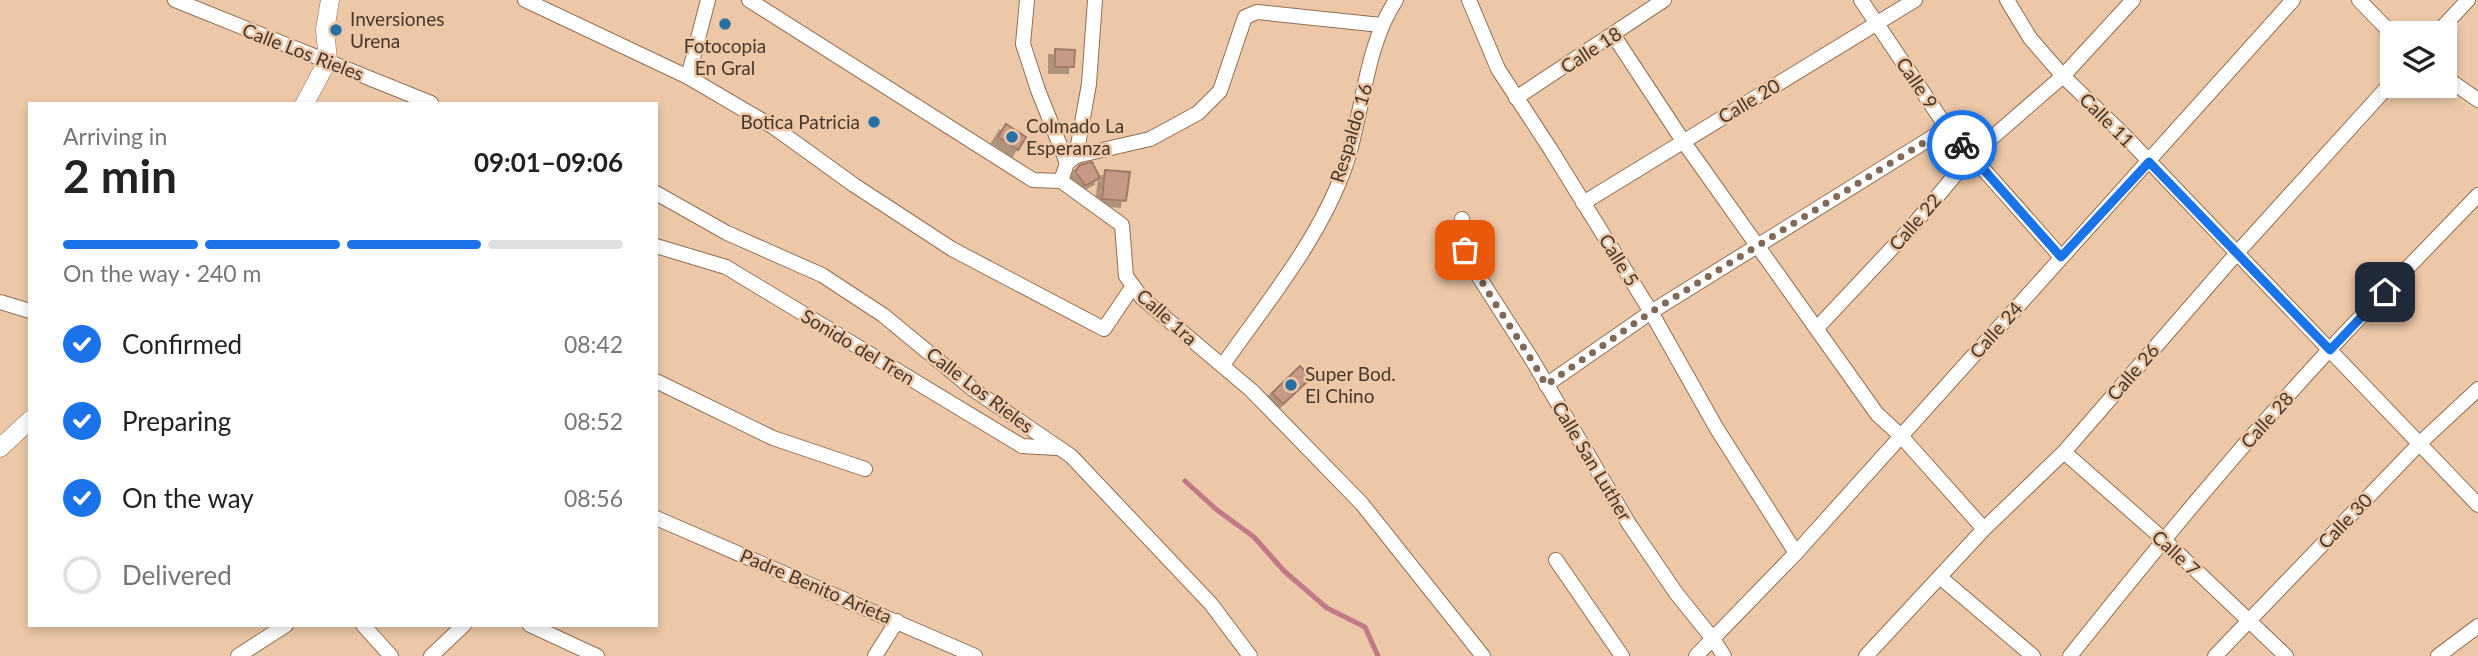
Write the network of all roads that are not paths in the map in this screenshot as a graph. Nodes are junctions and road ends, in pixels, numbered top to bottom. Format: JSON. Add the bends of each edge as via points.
{"nodes":[{"id":1,"x":175,"y":0,"type":"edge"},
{"id":2,"x":330,"y":0,"type":"edge"},
{"id":3,"x":525,"y":0,"type":"edge"},
{"id":4,"x":708,"y":0,"type":"edge"},
{"id":5,"x":749,"y":0,"type":"edge"},
{"id":6,"x":1027,"y":0,"type":"edge"},
{"id":7,"x":1095,"y":0,"type":"edge"},
{"id":8,"x":1396,"y":0,"type":"edge"},
{"id":9,"x":1469,"y":0,"type":"edge"},
{"id":10,"x":1664,"y":0,"type":"edge"},
{"id":11,"x":1861,"y":0,"type":"edge"},
{"id":12,"x":1915,"y":0,"type":"edge"},
{"id":13,"x":2007,"y":0,"type":"edge"},
{"id":14,"x":2133,"y":0,"type":"edge"},
{"id":15,"x":2293,"y":0,"type":"edge"},
{"id":16,"x":2359,"y":0,"type":"edge"},
{"id":17,"x":2468,"y":0,"type":"edge"},
{"id":18,"x":2448,"y":21,"type":"edge"},
{"id":19,"x":2380,"y":22,"type":"edge"},
{"id":20,"x":1877,"y":24,"type":"junction"},
{"id":21,"x":1381,"y":25,"type":"junction"},
{"id":22,"x":1614,"y":36,"type":"junction"},
{"id":23,"x":328,"y":60,"type":"junction"},
{"id":24,"x":2063,"y":76,"type":"junction"},
{"id":25,"x":688,"y":78,"type":"junction"},
{"id":26,"x":2457,"y":85,"type":"edge"},
{"id":27,"x":2380,"y":95,"type":"edge"},
{"id":28,"x":1516,"y":98,"type":"junction"},
{"id":29,"x":2478,"y":100,"type":"edge"},
{"id":30,"x":306,"y":102,"type":"edge"},
{"id":31,"x":429,"y":102,"type":"edge"},
{"id":32,"x":1947,"y":128,"type":"junction"},
{"id":33,"x":1683,"y":141,"type":"junction"},
{"id":34,"x":1972,"y":156,"type":"junction"},
{"id":35,"x":1072,"y":160,"type":"junction"},
{"id":36,"x":2149,"y":162,"type":"junction"},
{"id":37,"x":1061,"y":181,"type":"junction"},
{"id":38,"x":658,"y":194,"type":"edge"},
{"id":39,"x":2478,"y":195,"type":"edge"},
{"id":40,"x":1584,"y":203,"type":"junction"},
{"id":41,"x":1462,"y":219,"type":"dead end"},
{"id":42,"x":658,"y":247,"type":"edge"},
{"id":43,"x":1758,"y":247,"type":"junction"},
{"id":44,"x":2237,"y":253,"type":"junction"},
{"id":45,"x":2061,"y":257,"type":"junction"},
{"id":46,"x":1133,"y":286,"type":"junction"},
{"id":47,"x":0,"y":302,"type":"edge"},
{"id":48,"x":28,"y":310,"type":"edge"},
{"id":49,"x":1651,"y":312,"type":"junction"},
{"id":50,"x":1817,"y":328,"type":"junction"},
{"id":51,"x":2330,"y":350,"type":"junction"},
{"id":52,"x":1223,"y":365,"type":"junction"},
{"id":53,"x":658,"y":382,"type":"edge"},
{"id":54,"x":1546,"y":385,"type":"junction"},
{"id":55,"x":2478,"y":389,"type":"edge"},
{"id":56,"x":28,"y":423,"type":"edge"},
{"id":57,"x":1900,"y":436,"type":"junction"},
{"id":58,"x":2420,"y":443,"type":"junction"},
{"id":59,"x":0,"y":448,"type":"edge"},
{"id":60,"x":1057,"y":448,"type":"junction"},
{"id":61,"x":2064,"y":452,"type":"junction"},
{"id":62,"x":865,"y":469,"type":"dead end"},
{"id":63,"x":2478,"y":505,"type":"edge"},
{"id":64,"x":658,"y":519,"type":"edge"},
{"id":65,"x":1984,"y":529,"type":"junction"},
{"id":66,"x":2163,"y":540,"type":"junction"},
{"id":67,"x":1796,"y":553,"type":"junction"},
{"id":68,"x":1556,"y":560,"type":"dead end"},
{"id":69,"x":1941,"y":578,"type":"junction"},
{"id":70,"x":897,"y":621,"type":"junction"},
{"id":71,"x":2248,"y":622,"type":"junction"},
{"id":72,"x":2478,"y":626,"type":"edge"},
{"id":73,"x":283,"y":627,"type":"edge"},
{"id":74,"x":365,"y":627,"type":"edge"},
{"id":75,"x":462,"y":627,"type":"edge"},
{"id":76,"x":534,"y":627,"type":"edge"},
{"id":77,"x":1713,"y":639,"type":"junction"},
{"id":78,"x":238,"y":656,"type":"edge"},
{"id":79,"x":391,"y":656,"type":"edge"},
{"id":80,"x":431,"y":656,"type":"edge"},
{"id":81,"x":597,"y":656,"type":"edge"},
{"id":82,"x":875,"y":656,"type":"edge"},
{"id":83,"x":975,"y":656,"type":"edge"},
{"id":84,"x":1250,"y":656,"type":"edge"},
{"id":85,"x":1483,"y":656,"type":"edge"},
{"id":86,"x":1622,"y":656,"type":"edge"},
{"id":87,"x":1696,"y":656,"type":"edge"},
{"id":88,"x":1724,"y":656,"type":"edge"},
{"id":89,"x":1866,"y":656,"type":"edge"},
{"id":90,"x":2033,"y":656,"type":"edge"},
{"id":91,"x":2070,"y":656,"type":"edge"},
{"id":92,"x":2216,"y":656,"type":"edge"},
{"id":93,"x":2286,"y":656,"type":"edge"},
{"id":94,"x":2438,"y":656,"type":"edge"}],
"edges":[{"from":1,"to":23,"type":"street","name":"Calle Los Rieles"},
{"from":2,"to":23,"type":"street","via":[[325,30]]},
{"from":3,"to":25,"type":"street"},
{"from":4,"to":25,"type":"street"},
{"from":5,"to":37,"type":"street","name":"Calle 1ra","via":[[1033,180]]},
{"from":6,"to":35,"type":"street","via":[[1023,44],[1038,90]]},
{"from":7,"to":35,"type":"street","via":[[1089,84]]},
{"from":8,"to":21,"type":"street","name":"Respaldo 16"},
{"from":9,"to":28,"type":"street","name":"Calle 5","via":[[1498,69]]},
{"from":10,"to":22,"type":"street","name":"Calle 18"},
{"from":11,"to":20,"type":"street","name":"Calle 9"},
{"from":12,"to":20,"type":"street","name":"Calle 20"},
{"from":13,"to":24,"type":"street","name":"Calle 11","via":[[2030,38]]},
{"from":14,"to":24,"type":"street","name":"Calle 22"},
{"from":15,"to":36,"type":"street","name":"Calle 24"},
{"from":16,"to":19,"type":"street"},
{"from":17,"to":18,"type":"street"},
{"from":20,"to":32,"type":"street","name":"Calle 9"},
{"from":20,"to":33,"type":"street","name":"Calle 20"},
{"from":21,"to":35,"type":"street","via":[[1257,12],[1245,17],[1220,91],[1198,113],[1150,139]]},
{"from":21,"to":52,"type":"street","name":"Respaldo 16","via":[[1345,166],[1314,234]]},
{"from":22,"to":28,"type":"street","name":"Calle 18"},
{"from":22,"to":33,"type":"street"},
{"from":23,"to":30,"type":"street"},
{"from":23,"to":31,"type":"street","name":"Calle Los Rieles"},
{"from":24,"to":34,"type":"street","name":"Calle 22"},
{"from":24,"to":36,"type":"street","name":"Calle 11"},
{"from":25,"to":46,"type":"street","via":[[775,128],[952,249],[1104,329]]},
{"from":26,"to":29,"type":"street"},
{"from":27,"to":44,"type":"street","name":"Calle 26"},
{"from":28,"to":40,"type":"street","name":"Calle 5"},
{"from":32,"to":34,"type":"street","name":"Calle 9"},
{"from":32,"to":43,"type":"street"},
{"from":33,"to":40,"type":"street","name":"Calle 20"},
{"from":33,"to":43,"type":"street"},
{"from":34,"to":45,"type":"street","name":"Calle 9"},
{"from":34,"to":50,"type":"street","name":"Calle 22"},
{"from":35,"to":37,"type":"street"},
{"from":36,"to":44,"type":"street","name":"Calle 11"},
{"from":36,"to":45,"type":"street","name":"Calle 24"},
{"from":37,"to":46,"type":"street","name":"Calle 1ra","via":[[1122,225],[1126,276]]},
{"from":38,"to":60,"type":"street","name":"Calle Los Rieles","via":[[727,233],[822,275],[883,315],[974,390]]},
{"from":39,"to":51,"type":"street","name":"Calle 28"},
{"from":40,"to":49,"type":"street","name":"Calle 5"},
{"from":41,"to":54,"type":"street","name":"Calle San Luther","via":[[1465,250],[1477,274]]},
{"from":42,"to":60,"type":"street","name":"Sonido del Tren","via":[[726,267],[1022,446]]},
{"from":43,"to":49,"type":"street"},
{"from":43,"to":50,"type":"street"},
{"from":44,"to":51,"type":"street","name":"Calle 11"},
{"from":44,"to":61,"type":"street","name":"Calle 26"},
{"from":45,"to":57,"type":"street","name":"Calle 24"},
{"from":46,"to":52,"type":"street","name":"Calle 1ra"},
{"from":47,"to":48,"type":"street"},
{"from":49,"to":54,"type":"street"},
{"from":49,"to":67,"type":"street","name":"Calle 5","via":[[1717,429]]},
{"from":50,"to":57,"type":"street","via":[[1877,414]]},
{"from":51,"to":58,"type":"street","name":"Calle 11"},
{"from":51,"to":66,"type":"street","name":"Calle 28"},
{"from":52,"to":85,"type":"street","name":"Calle 1ra","via":[[1362,504]]},
{"from":53,"to":62,"type":"street","via":[[773,438]]},
{"from":54,"to":77,"type":"street","name":"Calle San Luther","via":[[1629,524]]},
{"from":55,"to":58,"type":"street","name":"Calle 30"},
{"from":56,"to":59,"type":"street"},
{"from":57,"to":65,"type":"street"},
{"from":57,"to":67,"type":"street","name":"Calle 24"},
{"from":58,"to":63,"type":"street","name":"Calle 11"},
{"from":58,"to":71,"type":"street","name":"Calle 30"},
{"from":60,"to":84,"type":"street","name":"Calle Los Rieles","via":[[1071,456],[1203,594]]},
{"from":61,"to":65,"type":"street","name":"Calle 26"},
{"from":61,"to":66,"type":"street","name":"Calle 7"},
{"from":64,"to":70,"type":"street","name":"Padre Benito Arieta"},
{"from":65,"to":69,"type":"street","name":"Calle 26"},
{"from":66,"to":71,"type":"street","name":"Calle 7"},
{"from":66,"to":91,"type":"street","name":"Calle 28"},
{"from":67,"to":77,"type":"street","name":"Calle 24"},
{"from":68,"to":86,"type":"street"},
{"from":69,"to":89,"type":"street","name":"Calle 26"},
{"from":69,"to":90,"type":"street"},
{"from":70,"to":82,"type":"street"},
{"from":70,"to":83,"type":"street","name":"Padre Benito Arieta"},
{"from":71,"to":92,"type":"street","name":"Calle 30"},
{"from":71,"to":93,"type":"street","name":"Calle 7"},
{"from":72,"to":94,"type":"street"},
{"from":73,"to":78,"type":"street"},
{"from":74,"to":79,"type":"street"},
{"from":75,"to":80,"type":"street"},
{"from":76,"to":81,"type":"street"},
{"from":77,"to":87,"type":"street","name":"Calle 24"},
{"from":77,"to":88,"type":"street","name":"Calle San Luther"}]}
